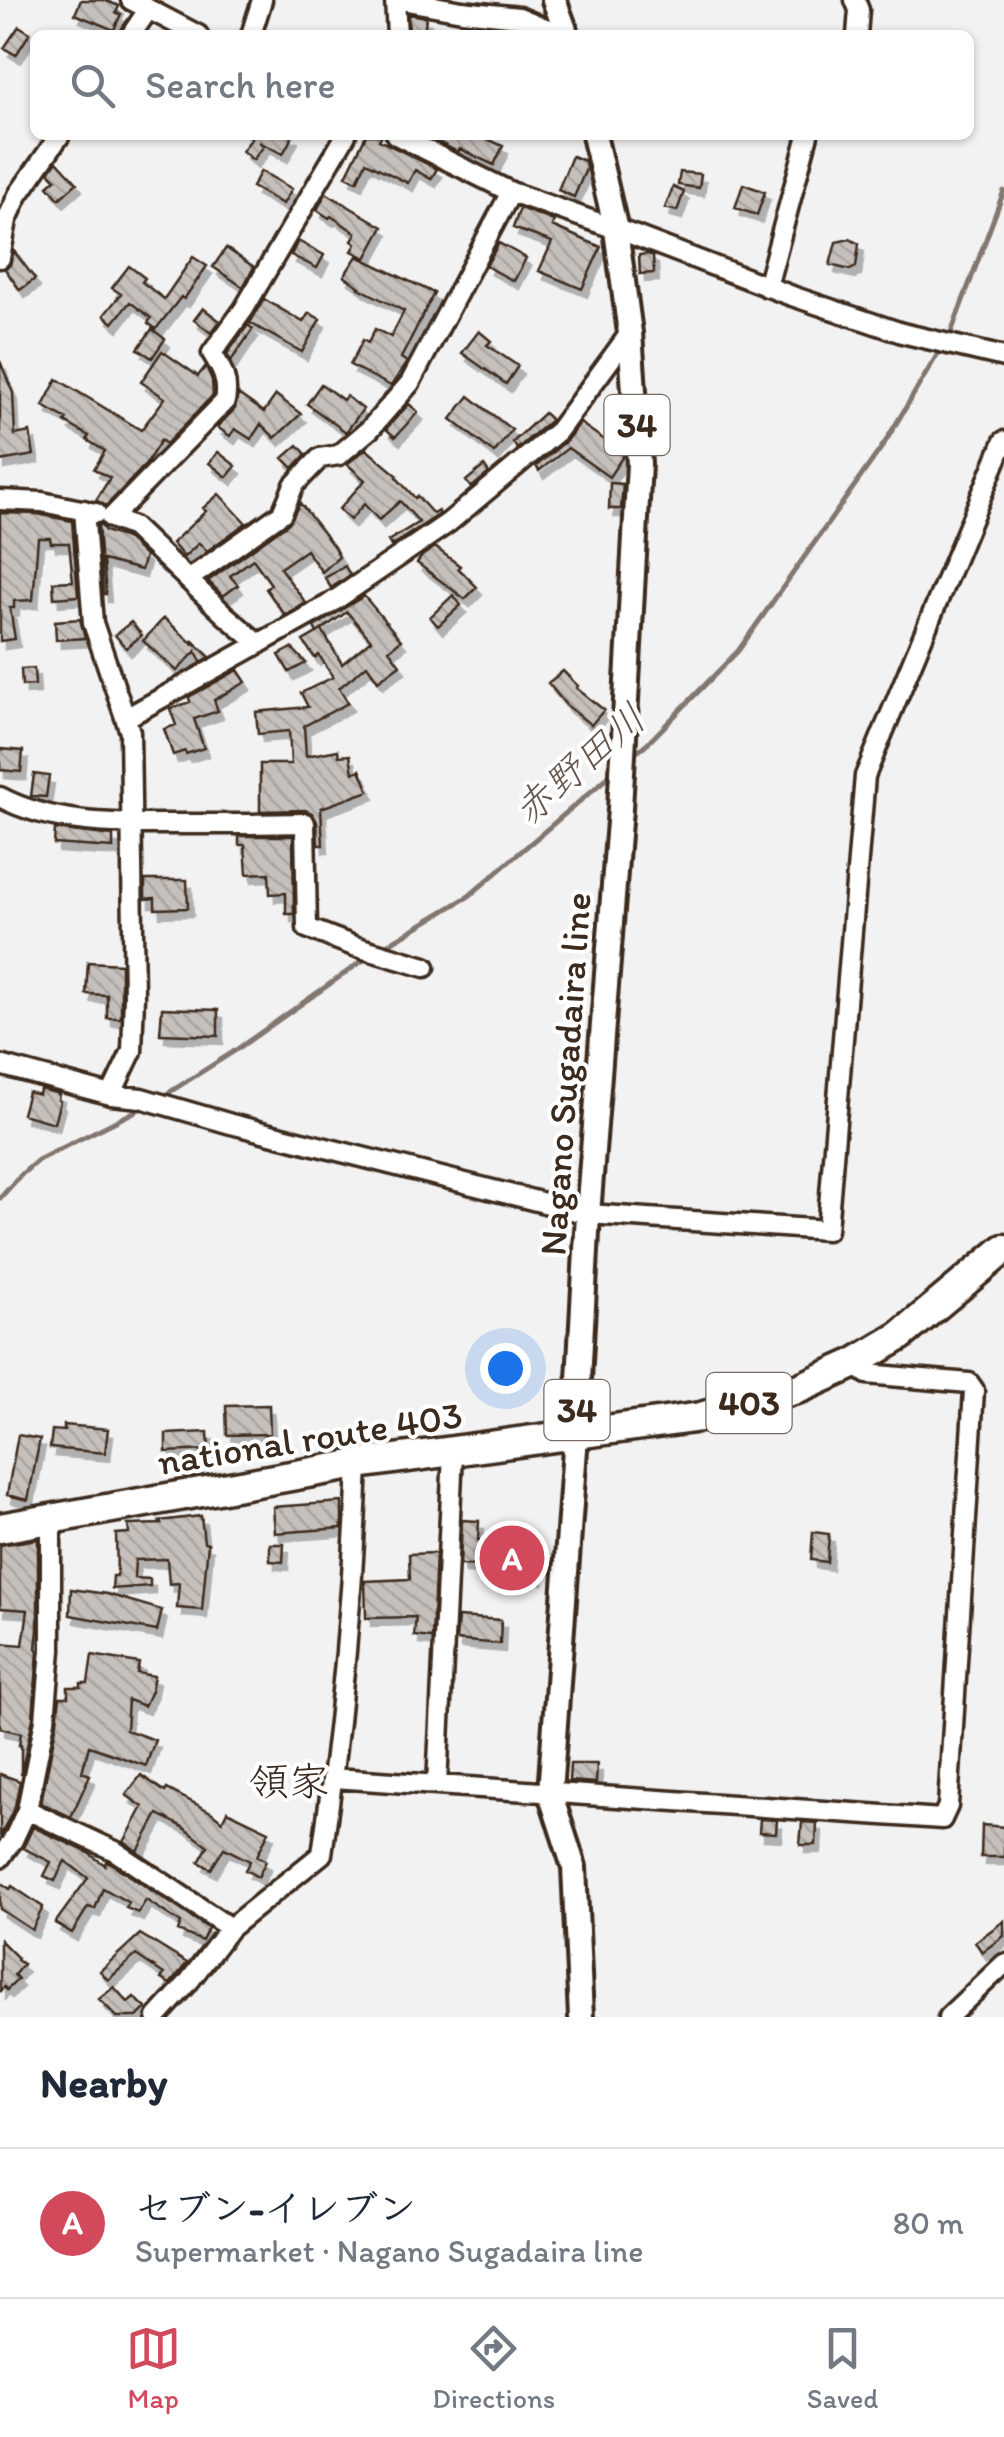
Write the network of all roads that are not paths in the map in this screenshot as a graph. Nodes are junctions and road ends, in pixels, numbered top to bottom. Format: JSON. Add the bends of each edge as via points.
{"nodes":[{"id":1,"x":131,"y":0,"type":"edge"},
{"id":2,"x":262,"y":0,"type":"edge"},
{"id":3,"x":398,"y":0,"type":"edge"},
{"id":4,"x":554,"y":0,"type":"edge"},
{"id":5,"x":856,"y":0,"type":"edge"},
{"id":6,"x":148,"y":10,"type":"junction"},
{"id":7,"x":134,"y":30,"type":"edge"},
{"id":8,"x":188,"y":30,"type":"edge"},
{"id":9,"x":253,"y":30,"type":"edge"},
{"id":10,"x":397,"y":30,"type":"edge"},
{"id":11,"x":551,"y":30,"type":"edge"},
{"id":12,"x":563,"y":30,"type":"edge"},
{"id":13,"x":858,"y":30,"type":"edge"},
{"id":14,"x":56,"y":140,"type":"edge"},
{"id":15,"x":343,"y":140,"type":"edge"},
{"id":16,"x":406,"y":140,"type":"edge"},
{"id":17,"x":595,"y":140,"type":"edge"},
{"id":18,"x":807,"y":140,"type":"edge"},
{"id":19,"x":511,"y":192,"type":"junction"},
{"id":20,"x":616,"y":230,"type":"junction"},
{"id":21,"x":0,"y":258,"type":"edge"},
{"id":22,"x":767,"y":286,"type":"junction"},
{"id":23,"x":630,"y":333,"type":"junction"},
{"id":24,"x":1004,"y":357,"type":"edge"},
{"id":25,"x":1004,"y":440,"type":"edge"},
{"id":26,"x":0,"y":500,"type":"edge"},
{"id":27,"x":84,"y":510,"type":"junction"},
{"id":28,"x":111,"y":518,"type":"junction"},
{"id":29,"x":189,"y":579,"type":"junction"},
{"id":30,"x":259,"y":644,"type":"junction"},
{"id":31,"x":126,"y":718,"type":"junction"},
{"id":32,"x":0,"y":797,"type":"edge"},
{"id":33,"x":130,"y":824,"type":"junction"},
{"id":34,"x":424,"y":967,"type":"dead end"},
{"id":35,"x":0,"y":1065,"type":"edge"},
{"id":36,"x":111,"y":1095,"type":"junction"},
{"id":37,"x":588,"y":1214,"type":"junction"},
{"id":38,"x":1004,"y":1250,"type":"edge"},
{"id":39,"x":853,"y":1364,"type":"junction"},
{"id":40,"x":576,"y":1435,"type":"junction"},
{"id":41,"x":453,"y":1453,"type":"junction"},
{"id":42,"x":358,"y":1464,"type":"junction"},
{"id":43,"x":51,"y":1519,"type":"junction"},
{"id":44,"x":0,"y":1528,"type":"edge"},
{"id":45,"x":334,"y":1778,"type":"junction"},
{"id":46,"x":437,"y":1785,"type":"junction"},
{"id":47,"x":550,"y":1792,"type":"junction"},
{"id":48,"x":27,"y":1810,"type":"junction"},
{"id":49,"x":0,"y":1858,"type":"edge"},
{"id":50,"x":230,"y":1928,"type":"junction"},
{"id":51,"x":1004,"y":1964,"type":"edge"},
{"id":52,"x":158,"y":2017,"type":"edge"},
{"id":53,"x":580,"y":2017,"type":"edge"},
{"id":54,"x":948,"y":2017,"type":"edge"}],
"edges":[{"from":1,"to":6,"type":"street"},
{"from":2,"to":9,"type":"street"},
{"from":3,"to":10,"type":"street"},
{"from":3,"to":11,"type":"street","via":[[519,18]]},
{"from":4,"to":12,"type":"main road"},
{"from":5,"to":13,"type":"street"},
{"from":6,"to":7,"type":"street"},
{"from":6,"to":8,"type":"street"},
{"from":14,"to":21,"type":"street","via":[[6,220]]},
{"from":15,"to":28,"type":"street","via":[[212,353],[222,370],[225,401]]},
{"from":16,"to":19,"type":"street"},
{"from":17,"to":20,"type":"main road","name":"Nagano Sugadaira line","number":"34"},
{"from":18,"to":22,"type":"street"},
{"from":19,"to":20,"type":"street"},
{"from":19,"to":29,"type":"street","via":[[410,384],[370,430],[339,455],[320,458],[294,486],[282,513]]},
{"from":20,"to":22,"type":"street"},
{"from":20,"to":23,"type":"main road","name":"Nagano Sugadaira line","number":"34"},
{"from":22,"to":24,"type":"street","via":[[902,333]]},
{"from":23,"to":30,"type":"street","via":[[558,431],[462,512],[328,606]]},
{"from":23,"to":37,"type":"main road","name":"Nagano Sugadaira line","number":"34","via":[[640,464]]},
{"from":25,"to":37,"type":"street","via":[[865,776],[827,1230]]},
{"from":26,"to":27,"type":"street"},
{"from":27,"to":28,"type":"street"},
{"from":27,"to":31,"type":"street","via":[[93,623]]},
{"from":28,"to":29,"type":"street","via":[[134,527]]},
{"from":29,"to":30,"type":"street"},
{"from":30,"to":31,"type":"street"},
{"from":31,"to":33,"type":"street"},
{"from":32,"to":33,"type":"street","via":[[60,817]]},
{"from":33,"to":34,"type":"street","via":[[305,824],[308,928]]},
{"from":33,"to":36,"type":"street","via":[[132,1051]]},
{"from":35,"to":36,"type":"street"},
{"from":36,"to":37,"type":"street"},
{"from":37,"to":40,"type":"main road","name":"Nagano Sugadaira line","number":"34"},
{"from":38,"to":39,"type":"highway","name":"national route 403","number":"403","via":[[900,1336]]},
{"from":39,"to":40,"type":"highway","name":"national route 403","number":"403","via":[[800,1388],[701,1417]]},
{"from":39,"to":47,"type":"street","via":[[867,1374],[969,1383],[974,1390],[948,1806],[942,1819]]},
{"from":40,"to":41,"type":"highway","name":"national route 403","number":"403"},
{"from":40,"to":47,"type":"main road","name":"Nagano Sugadaira line","number":"34"},
{"from":41,"to":42,"type":"highway","name":"national route 403","number":"403"},
{"from":41,"to":46,"type":"street"},
{"from":42,"to":43,"type":"highway","name":"national route 403","number":"403"},
{"from":42,"to":45,"type":"street"},
{"from":43,"to":44,"type":"highway","name":"national route 403","number":"403"},
{"from":43,"to":48,"type":"street","via":[[52,1650]]},
{"from":45,"to":46,"type":"street"},
{"from":45,"to":50,"type":"street","via":[[322,1854]]},
{"from":46,"to":47,"type":"street"},
{"from":47,"to":53,"type":"main road","name":"Nagano Sugadaira line","number":"34","via":[[574,1867]]},
{"from":48,"to":49,"type":"street"},
{"from":48,"to":50,"type":"street","via":[[115,1851]]},
{"from":50,"to":52,"type":"street"},
{"from":51,"to":54,"type":"street"}]}
